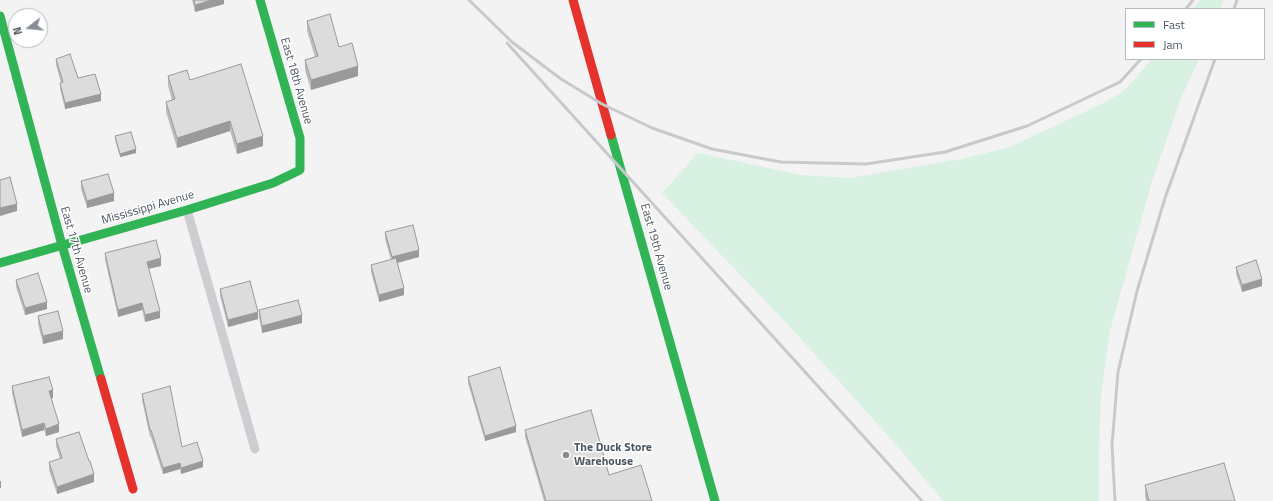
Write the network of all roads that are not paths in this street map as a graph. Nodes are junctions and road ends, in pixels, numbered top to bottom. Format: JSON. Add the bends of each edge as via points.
{"nodes":[{"id":1,"x":260,"y":0,"type":"edge"},
{"id":2,"x":573,"y":0,"type":"edge"},
{"id":3,"x":0,"y":16,"type":"edge"},
{"id":4,"x":300,"y":170,"type":"joint"},
{"id":5,"x":187,"y":210,"type":"junction"},
{"id":6,"x":62,"y":245,"type":"junction"},
{"id":7,"x":0,"y":262,"type":"edge"},
{"id":8,"x":255,"y":449,"type":"dead end"},
{"id":9,"x":133,"y":489,"type":"dead end"},
{"id":10,"x":715,"y":501,"type":"edge"}],
"edges":[{"from":1,"to":4,"type":"street","name":"East 18th Avenue","via":[[300,138]]},
{"from":2,"to":10,"type":"street","name":"East 19th Avenue"},
{"from":3,"to":6,"type":"street","name":"East 17th Avenue"},
{"from":4,"to":5,"type":"street","name":"Mississippi Avenue","via":[[273,183]]},
{"from":5,"to":6,"type":"street","name":"Mississippi Avenue"},
{"from":5,"to":8,"type":"lane"},
{"from":6,"to":7,"type":"street","name":"Mississippi Avenue"},
{"from":6,"to":9,"type":"street","name":"East 17th Avenue"}]}
